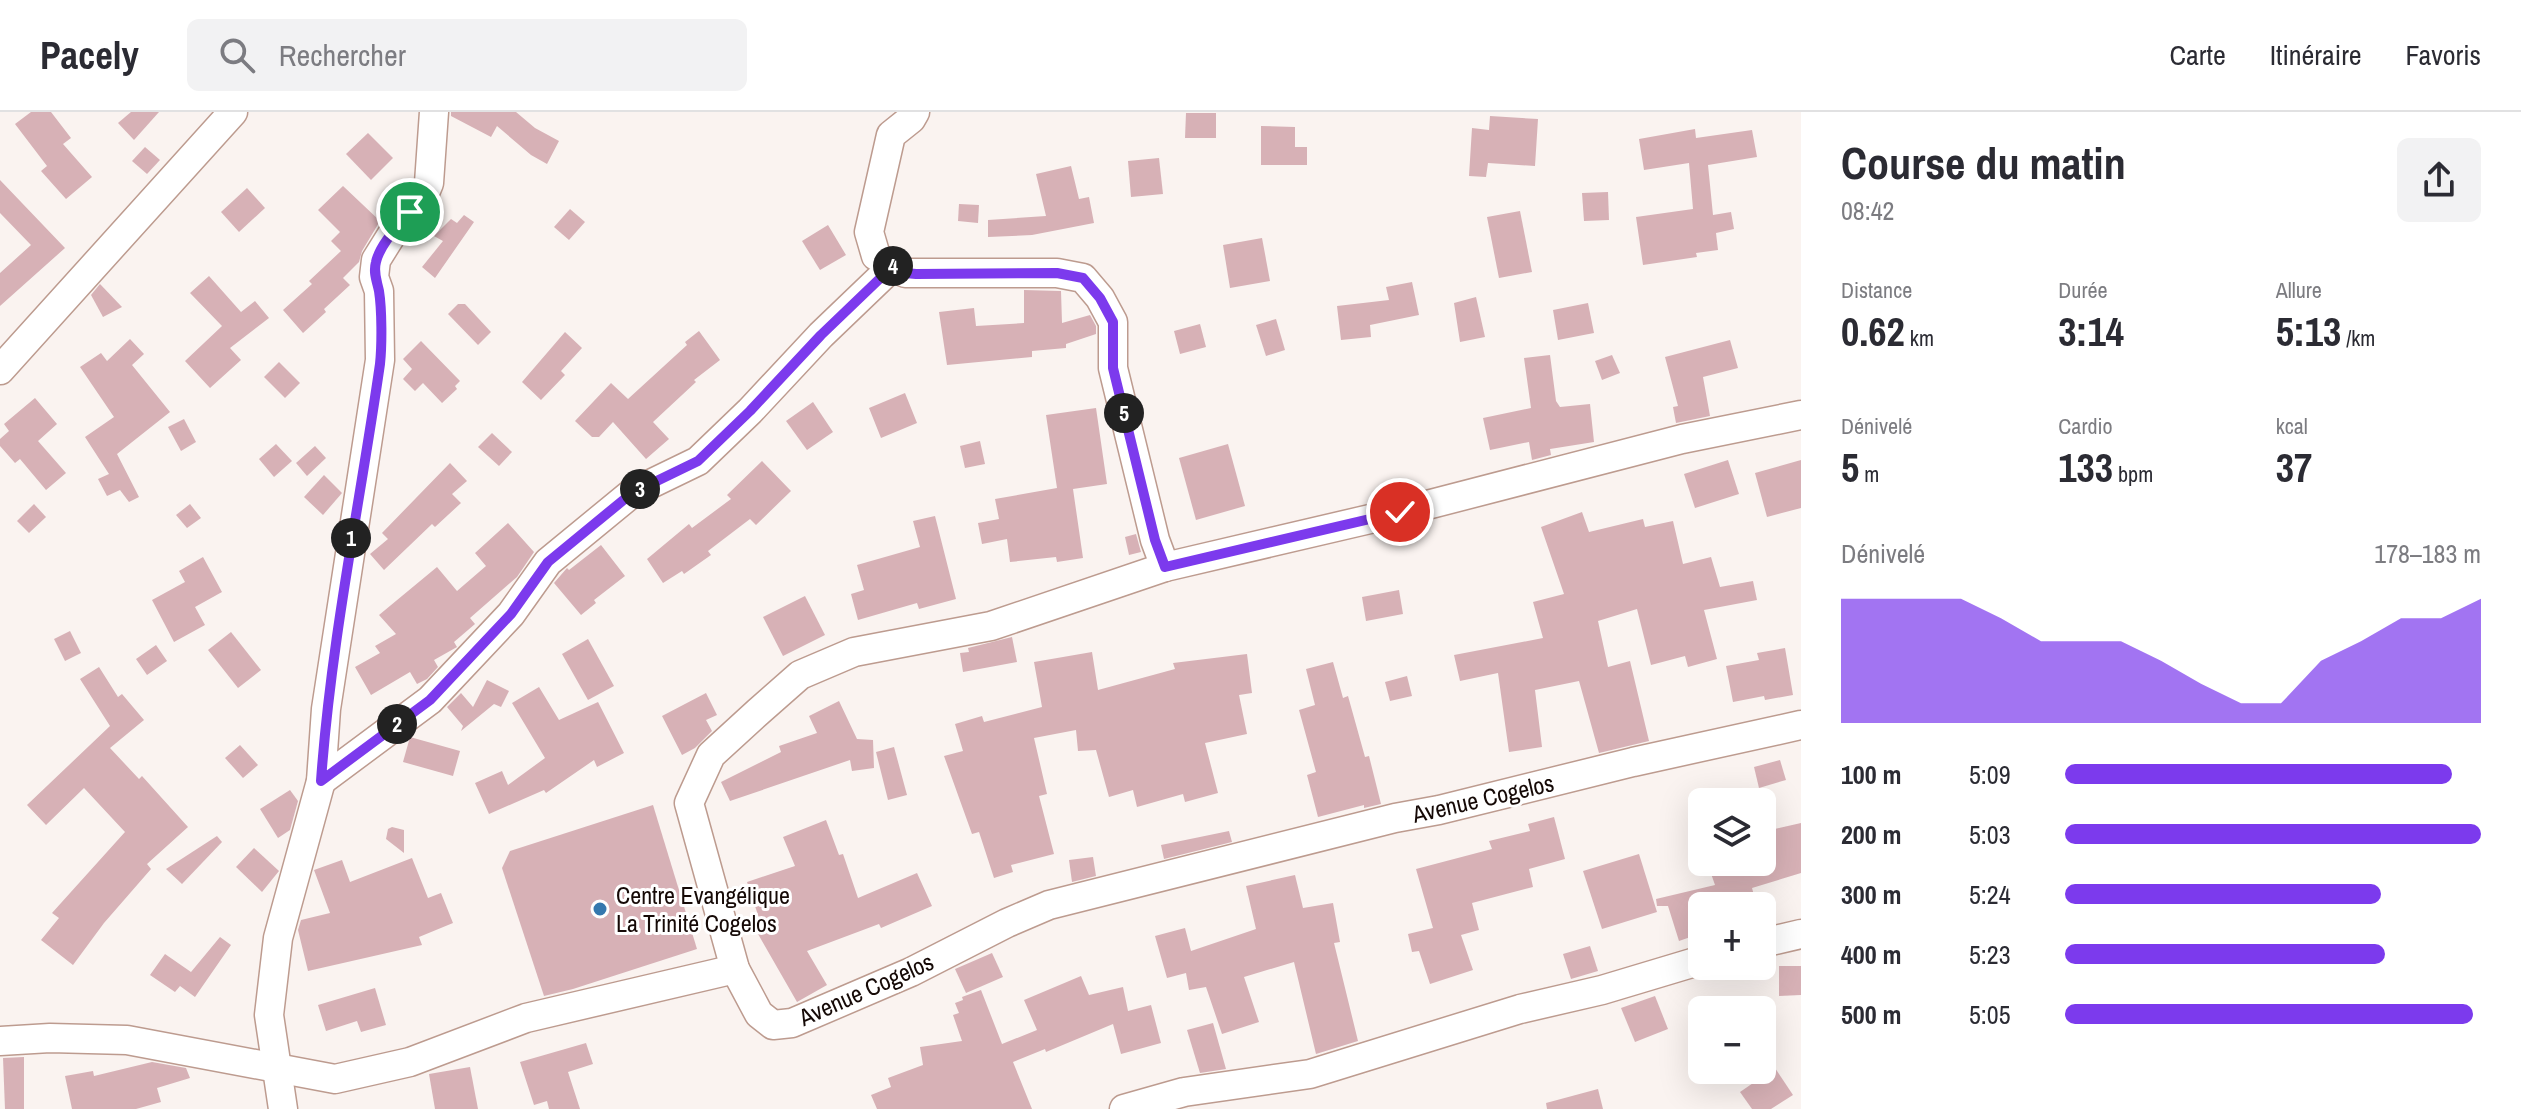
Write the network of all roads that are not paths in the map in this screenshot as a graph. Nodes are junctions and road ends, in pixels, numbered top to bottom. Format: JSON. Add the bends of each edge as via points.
{"nodes":[{"id":1,"x":233,"y":112,"type":"edge"},
{"id":2,"x":434,"y":112,"type":"edge"},
{"id":3,"x":915,"y":112,"type":"edge"},
{"id":4,"x":894,"y":265,"type":"junction"},
{"id":5,"x":0,"y":370,"type":"edge"},
{"id":6,"x":1801,"y":415,"type":"edge"},
{"id":7,"x":1165,"y":567,"type":"junction"},
{"id":8,"x":1801,"y":725,"type":"edge"},
{"id":9,"x":321,"y":781,"type":"junction"},
{"id":10,"x":1801,"y":934,"type":"edge"},
{"id":11,"x":1776,"y":940,"type":"edge"},
{"id":12,"x":1688,"y":964,"type":"edge"},
{"id":13,"x":735,"y":969,"type":"junction"},
{"id":14,"x":0,"y":1041,"type":"edge"},
{"id":15,"x":277,"y":1069,"type":"junction"},
{"id":16,"x":283,"y":1109,"type":"edge"},
{"id":17,"x":1124,"y":1109,"type":"edge"}],
"edges":[{"from":1,"to":5,"type":"street"},
{"from":2,"to":9,"type":"street","via":[[429,183],[376,260],[380,360],[330,678]]},
{"from":3,"to":4,"type":"street","via":[[891,135],[869,232],[876,256]]},
{"from":4,"to":7,"type":"street","via":[[916,274],[1057,273],[1083,278],[1113,322],[1113,368]]},
{"from":4,"to":9,"type":"street","via":[[698,461],[632,493],[548,562],[511,614],[430,700]]},
{"from":6,"to":7,"type":"street","name":"Avenue Cogelos","via":[[1682,439]]},
{"from":7,"to":13,"type":"street","name":"Avenue Cogelos","via":[[991,626],[854,652],[800,675],[711,755],[689,803]]},
{"from":8,"to":13,"type":"street","name":"Avenue Cogelos","via":[[1395,818],[1049,905],[792,1023],[773,1025],[759,1014]]},
{"from":9,"to":15,"type":"street","via":[[278,938],[269,1015]]},
{"from":10,"to":11,"type":"street"},
{"from":12,"to":17,"type":"street","via":[[1310,1074],[1184,1092]]},
{"from":13,"to":15,"type":"street","via":[[526,1018],[410,1062],[335,1079]]},
{"from":14,"to":15,"type":"street","via":[[127,1040]]},
{"from":15,"to":16,"type":"street"}]}
